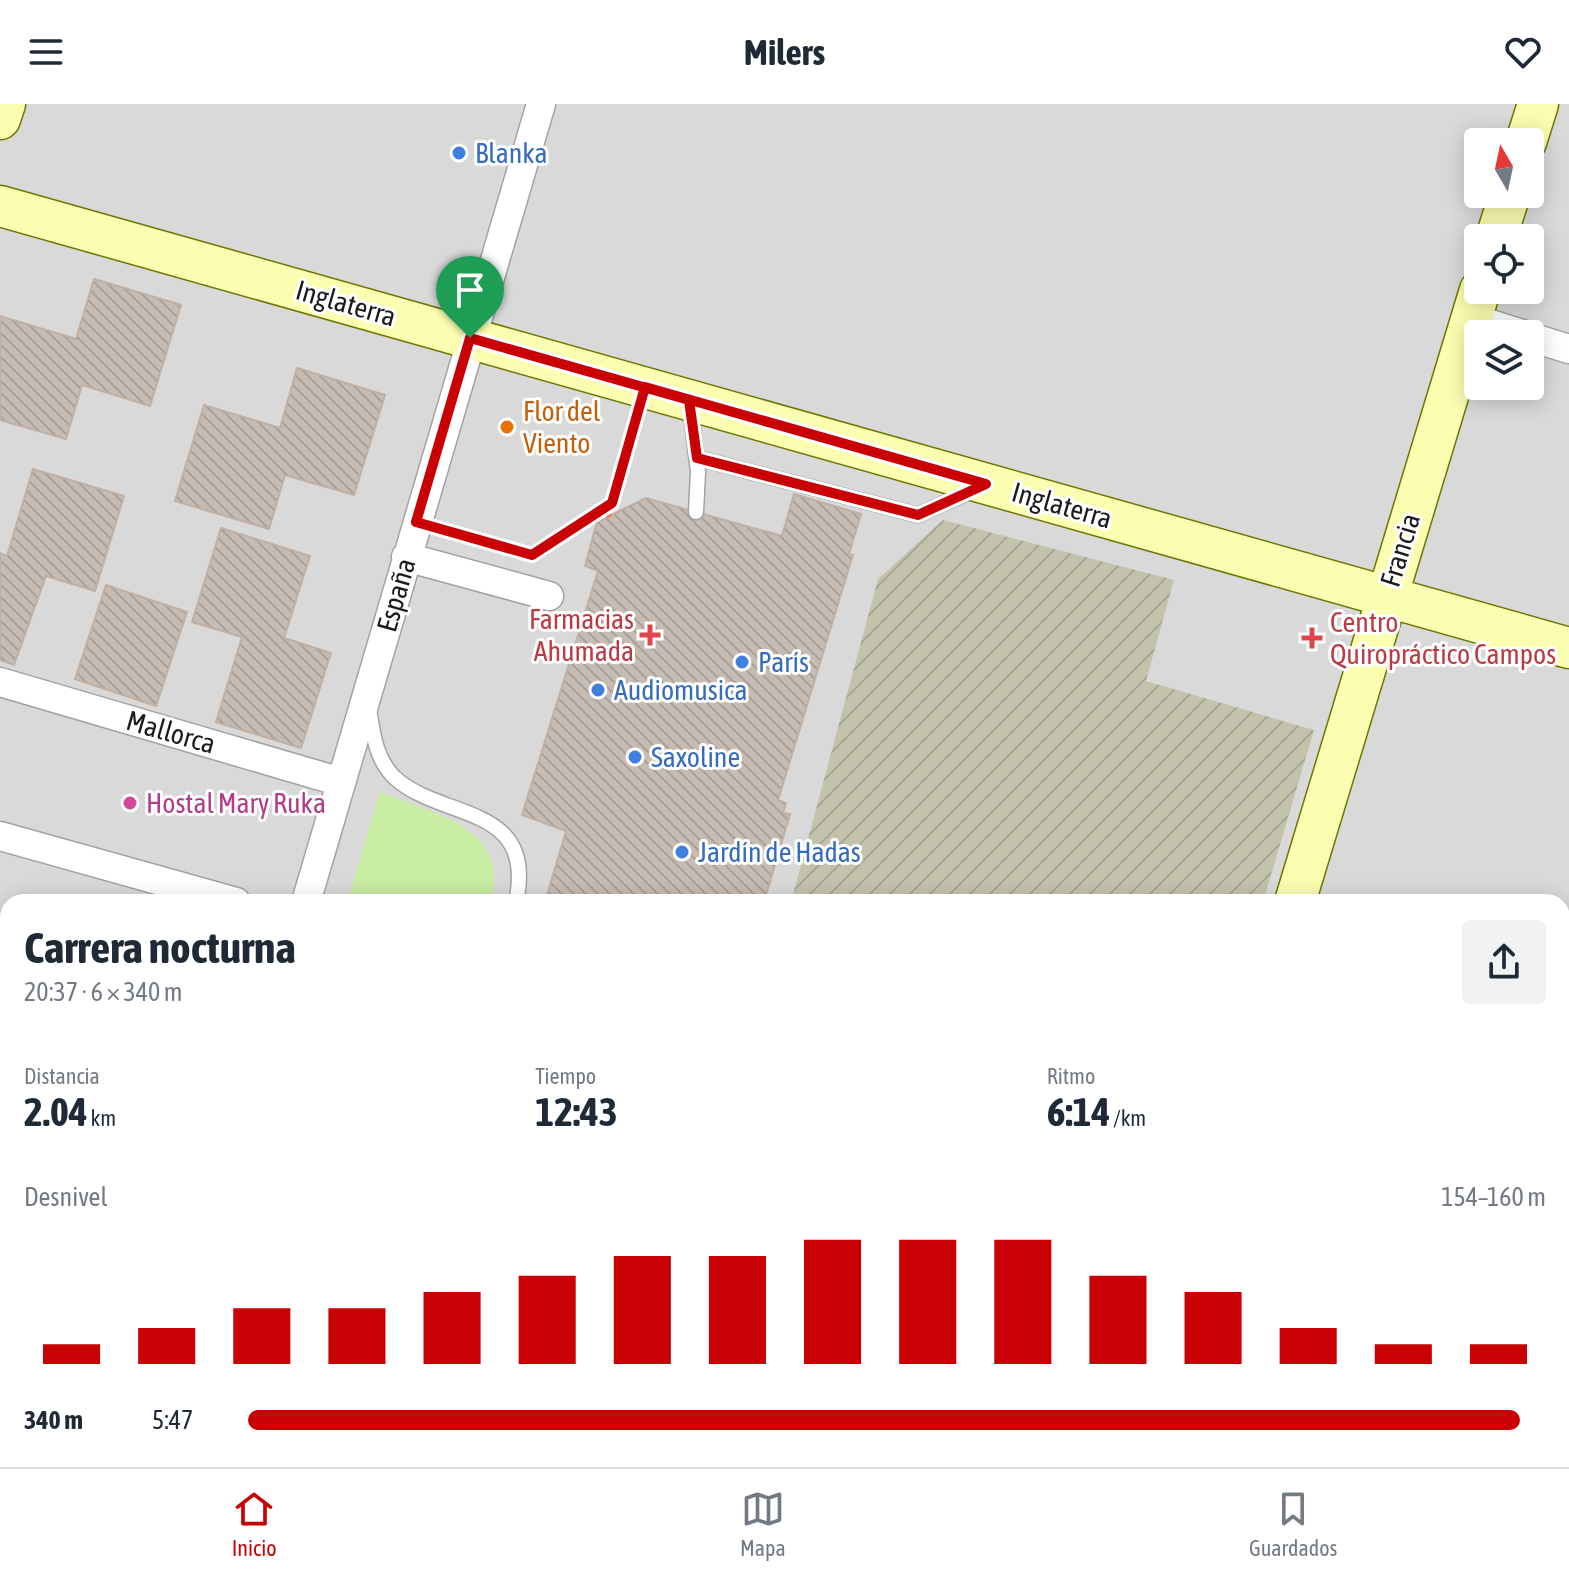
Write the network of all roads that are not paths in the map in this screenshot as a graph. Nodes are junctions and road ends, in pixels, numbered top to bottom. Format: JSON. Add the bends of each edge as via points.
{"nodes":[{"id":1,"x":5,"y":104,"type":"edge"},
{"id":2,"x":541,"y":104,"type":"edge"},
{"id":3,"x":1538,"y":104,"type":"edge"},
{"id":4,"x":0,"y":119,"type":"edge"},
{"id":5,"x":1530,"y":128,"type":"edge"},
{"id":6,"x":0,"y":206,"type":"edge"},
{"id":7,"x":1476,"y":304,"type":"edge"},
{"id":8,"x":1501,"y":320,"type":"edge"},
{"id":9,"x":470,"y":338,"type":"junction"},
{"id":10,"x":1544,"y":341,"type":"edge"},
{"id":11,"x":1569,"y":349,"type":"edge"},
{"id":12,"x":689,"y":400,"type":"junction"},
{"id":13,"x":697,"y":458,"type":"junction"},
{"id":14,"x":986,"y":484,"type":"junction"},
{"id":15,"x":696,"y":512,"type":"dead end"},
{"id":16,"x":406,"y":557,"type":"junction"},
{"id":17,"x":549,"y":596,"type":"dead end"},
{"id":18,"x":1386,"y":596,"type":"junction"},
{"id":19,"x":1569,"y":648,"type":"edge"},
{"id":20,"x":0,"y":682,"type":"edge"},
{"id":21,"x":367,"y":697,"type":"junction"},
{"id":22,"x":341,"y":782,"type":"junction"},
{"id":23,"x":0,"y":836,"type":"edge"},
{"id":24,"x":207,"y":894,"type":"edge"},
{"id":25,"x":308,"y":894,"type":"edge"},
{"id":26,"x":517,"y":894,"type":"edge"},
{"id":27,"x":1297,"y":894,"type":"edge"}],
"edges":[{"from":1,"to":4,"type":"street"},
{"from":2,"to":9,"type":"street","name":"España"},
{"from":3,"to":5,"type":"street"},
{"from":6,"to":9,"type":"street","name":"Inglaterra"},
{"from":7,"to":8,"type":"street"},
{"from":7,"to":18,"type":"street","name":"Francia"},
{"from":9,"to":12,"type":"street","name":"Inglaterra"},
{"from":9,"to":16,"type":"street","name":"España"},
{"from":10,"to":11,"type":"street"},
{"from":12,"to":13,"type":"lane"},
{"from":12,"to":14,"type":"street","name":"Inglaterra"},
{"from":13,"to":14,"type":"lane","via":[[918,515]]},
{"from":13,"to":15,"type":"lane"},
{"from":14,"to":18,"type":"street","name":"Inglaterra"},
{"from":16,"to":17,"type":"street"},
{"from":16,"to":21,"type":"street","name":"España"},
{"from":18,"to":19,"type":"street","name":"Inglaterra"},
{"from":18,"to":27,"type":"street","name":"Francia"},
{"from":20,"to":22,"type":"street","name":"Mallorca"},
{"from":21,"to":22,"type":"street","name":"España"},
{"from":21,"to":26,"type":"lane","via":[[378,754],[395,777],[470,812],[512,845]]},
{"from":22,"to":25,"type":"street","name":"España"},
{"from":23,"to":24,"type":"street"}]}
